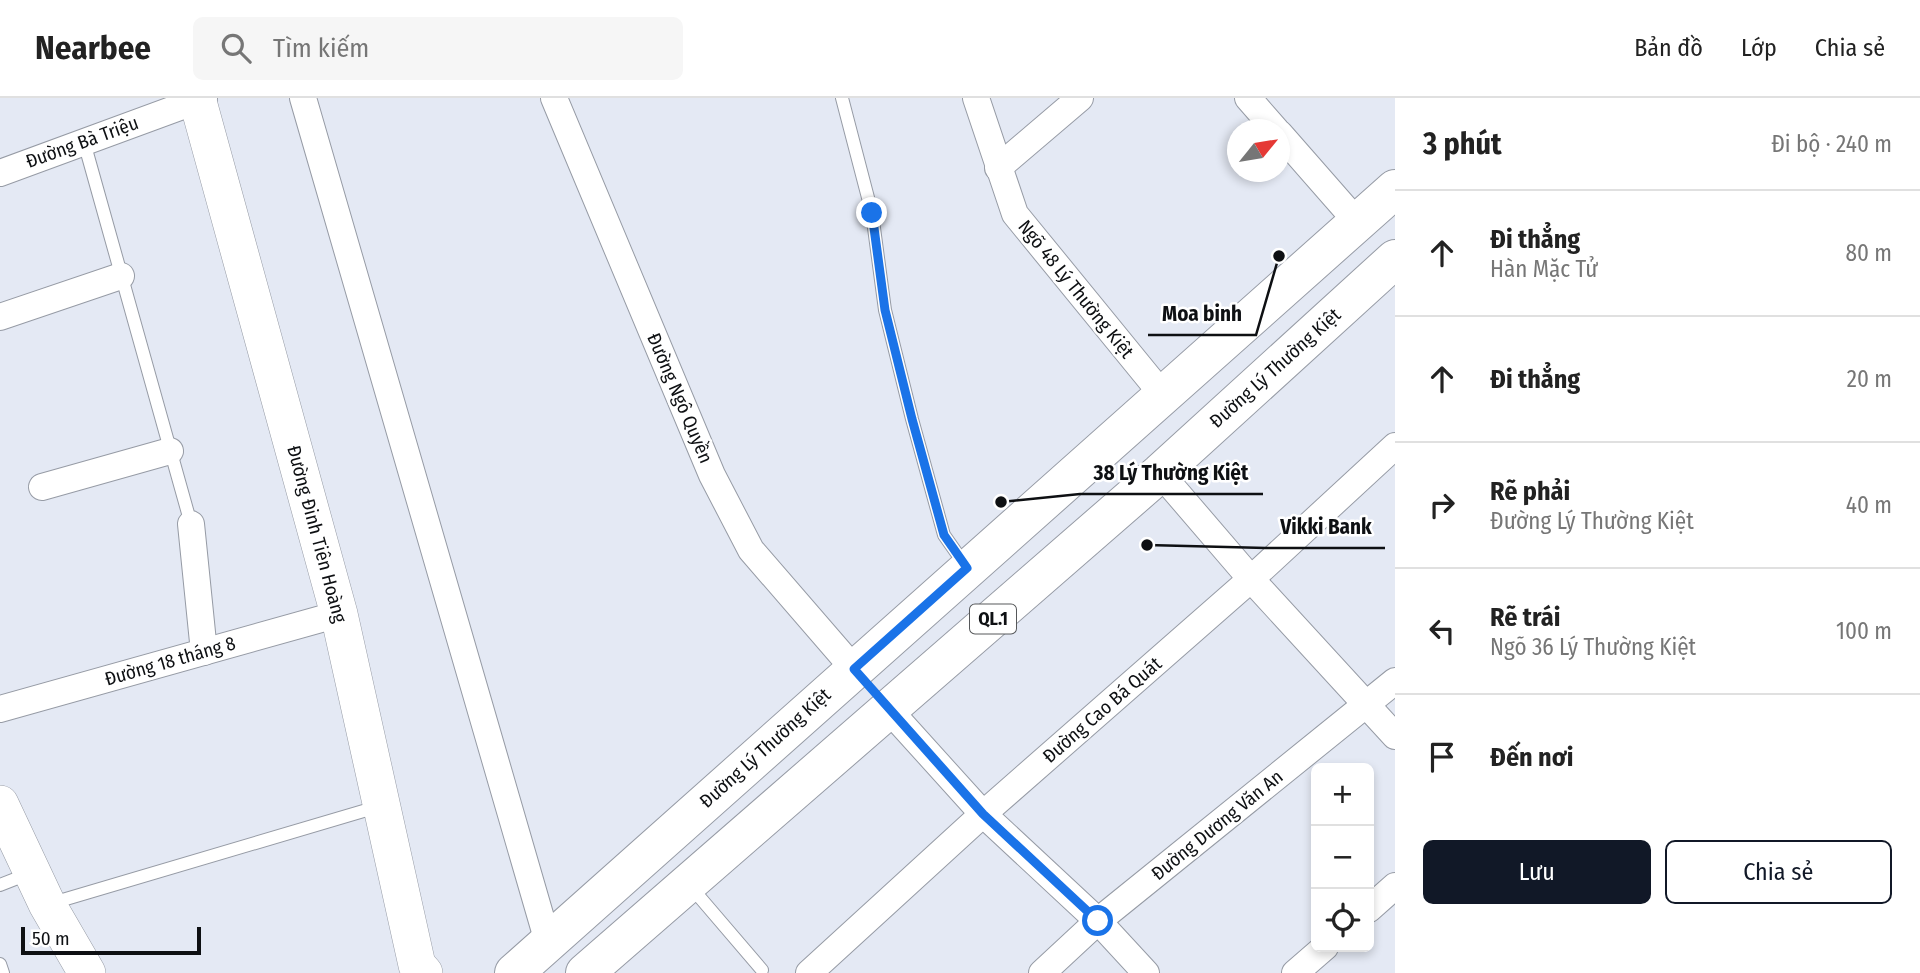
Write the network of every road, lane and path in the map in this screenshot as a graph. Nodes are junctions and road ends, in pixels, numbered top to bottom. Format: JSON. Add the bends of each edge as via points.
{"nodes":[{"id":1,"x":303,"y":98,"type":"edge"},
{"id":2,"x":554,"y":98,"type":"edge"},
{"id":3,"x":842,"y":98,"type":"edge"},
{"id":4,"x":976,"y":98,"type":"edge"},
{"id":5,"x":1080,"y":98,"type":"edge"},
{"id":6,"x":1248,"y":98,"type":"edge"},
{"id":7,"x":200,"y":99,"type":"edge"},
{"id":8,"x":1266,"y":119,"type":"edge"},
{"id":9,"x":84,"y":142,"type":"junction"},
{"id":10,"x":1290,"y":146,"type":"edge"},
{"id":11,"x":998,"y":168,"type":"junction"},
{"id":12,"x":0,"y":173,"type":"edge"},
{"id":13,"x":1395,"y":189,"type":"edge"},
{"id":14,"x":1358,"y":223,"type":"junction"},
{"id":15,"x":1395,"y":261,"type":"edge"},
{"id":16,"x":121,"y":276,"type":"junction"},
{"id":17,"x":1296,"y":280,"type":"junction"},
{"id":18,"x":0,"y":317,"type":"edge"},
{"id":19,"x":1330,"y":318,"type":"junction"},
{"id":20,"x":1162,"y":394,"type":"junction"},
{"id":21,"x":1395,"y":446,"type":"edge"},
{"id":22,"x":170,"y":452,"type":"junction"},
{"id":23,"x":1160,"y":473,"type":"junction"},
{"id":24,"x":42,"y":487,"type":"dead end"},
{"id":25,"x":191,"y":524,"type":"joint"},
{"id":26,"x":967,"y":568,"type":"junction"},
{"id":27,"x":1251,"y":579,"type":"junction"},
{"id":28,"x":339,"y":614,"type":"junction"},
{"id":29,"x":204,"y":652,"type":"junction"},
{"id":30,"x":854,"y":669,"type":"junction"},
{"id":31,"x":1395,"y":681,"type":"edge"},
{"id":32,"x":1367,"y":705,"type":"junction"},
{"id":33,"x":0,"y":709,"type":"edge"},
{"id":34,"x":889,"y":710,"type":"junction"},
{"id":35,"x":1395,"y":736,"type":"edge"},
{"id":36,"x":0,"y":804,"type":"edge"},
{"id":37,"x":381,"y":806,"type":"junction"},
{"id":38,"x":983,"y":814,"type":"junction"},
{"id":39,"x":688,"y":884,"type":"junction"},
{"id":40,"x":1395,"y":886,"type":"edge"},
{"id":41,"x":26,"y":887,"type":"edge"},
{"id":42,"x":1374,"y":905,"type":"edge"},
{"id":43,"x":1098,"y":921,"type":"junction"},
{"id":44,"x":548,"y":942,"type":"junction"},
{"id":45,"x":1319,"y":952,"type":"edge"},
{"id":46,"x":0,"y":964,"type":"edge"},
{"id":47,"x":412,"y":970,"type":"edge"},
{"id":48,"x":762,"y":970,"type":"dead end"},
{"id":49,"x":3,"y":973,"type":"edge"},
{"id":50,"x":87,"y":973,"type":"edge"},
{"id":51,"x":514,"y":973,"type":"edge"},
{"id":52,"x":585,"y":973,"type":"edge"},
{"id":53,"x":809,"y":973,"type":"edge"},
{"id":54,"x":1042,"y":973,"type":"edge"},
{"id":55,"x":1146,"y":973,"type":"edge"},
{"id":56,"x":1295,"y":973,"type":"edge"}],
"edges":[{"from":1,"to":44,"type":"street"},
{"from":2,"to":30,"type":"street","name":"Đường Ngô Quyền","via":[[712,475],[751,550]]},
{"from":3,"to":26,"type":"lane","via":[[872,213],[885,310],[912,419],[944,535]]},
{"from":4,"to":11,"type":"street","name":"Ngõ 48 Lý Thường Kiệt"},
{"from":5,"to":11,"type":"street"},
{"from":6,"to":8,"type":"street"},
{"from":7,"to":9,"type":"street","name":"Đường Bà Triệu"},
{"from":7,"to":28,"type":"street","name":"Đường Đinh Tiên Hoàng"},
{"from":9,"to":12,"type":"street","name":"Đường Bà Triệu"},
{"from":9,"to":16,"type":"lane"},
{"from":10,"to":14,"type":"street"},
{"from":11,"to":20,"type":"street","name":"Ngõ 48 Lý Thường Kiệt","via":[[1015,214]]},
{"from":13,"to":14,"type":"main road","name":"Đường Lý Thường Kiệt"},
{"from":14,"to":15,"type":"main road"},
{"from":14,"to":17,"type":"main road","name":"Đường Lý Thường Kiệt"},
{"from":15,"to":19,"type":"main road","name":"Đường Lý Thường Kiệt","number":"QL.1"},
{"from":16,"to":18,"type":"street"},
{"from":16,"to":22,"type":"lane"},
{"from":17,"to":19,"type":"main road"},
{"from":17,"to":20,"type":"main road","name":"Đường Lý Thường Kiệt"},
{"from":19,"to":23,"type":"main road","name":"Đường Lý Thường Kiệt","number":"QL.1"},
{"from":20,"to":26,"type":"main road","name":"Đường Lý Thường Kiệt"},
{"from":21,"to":27,"type":"street","name":"Đường Cao Bá Quát"},
{"from":22,"to":24,"type":"street"},
{"from":22,"to":25,"type":"lane"},
{"from":23,"to":27,"type":"street"},
{"from":23,"to":34,"type":"main road","name":"Đường Lý Thường Kiệt","number":"QL.1"},
{"from":25,"to":29,"type":"street"},
{"from":26,"to":30,"type":"main road","name":"Đường Lý Thường Kiệt"},
{"from":27,"to":32,"type":"street"},
{"from":27,"to":38,"type":"street","name":"Đường Cao Bá Quát"},
{"from":28,"to":29,"type":"street","name":"Đường 18 tháng 8"},
{"from":28,"to":37,"type":"street","name":"Đường Đinh Tiên Hoàng"},
{"from":29,"to":33,"type":"street","name":"Đường 18 tháng 8"},
{"from":30,"to":34,"type":"main road"},
{"from":30,"to":44,"type":"main road","name":"Đường Lý Thường Kiệt"},
{"from":31,"to":32,"type":"street","name":"Đường Dương Văn An"},
{"from":32,"to":35,"type":"street"},
{"from":32,"to":43,"type":"street","name":"Đường Dương Văn An"},
{"from":34,"to":38,"type":"street"},
{"from":34,"to":39,"type":"main road","name":"Đường Lý Thường Kiệt","number":"QL.1"},
{"from":36,"to":41,"type":"street"},
{"from":37,"to":41,"type":"lane"},
{"from":37,"to":47,"type":"street","name":"Đường Đinh Tiên Hoàng"},
{"from":38,"to":43,"type":"street"},
{"from":38,"to":53,"type":"street","name":"Đường Cao Bá Quát"},
{"from":39,"to":48,"type":"lane"},
{"from":39,"to":52,"type":"main road","name":"Đường Lý Thường Kiệt","number":"QL.1"},
{"from":40,"to":42,"type":"street"},
{"from":41,"to":50,"type":"street"},
{"from":43,"to":54,"type":"street","name":"Đường Dương Văn An"},
{"from":43,"to":55,"type":"street"},
{"from":44,"to":51,"type":"main road","name":"Đường Lý Thường Kiệt"},
{"from":45,"to":56,"type":"street"},
{"from":46,"to":49,"type":"lane"}]}
